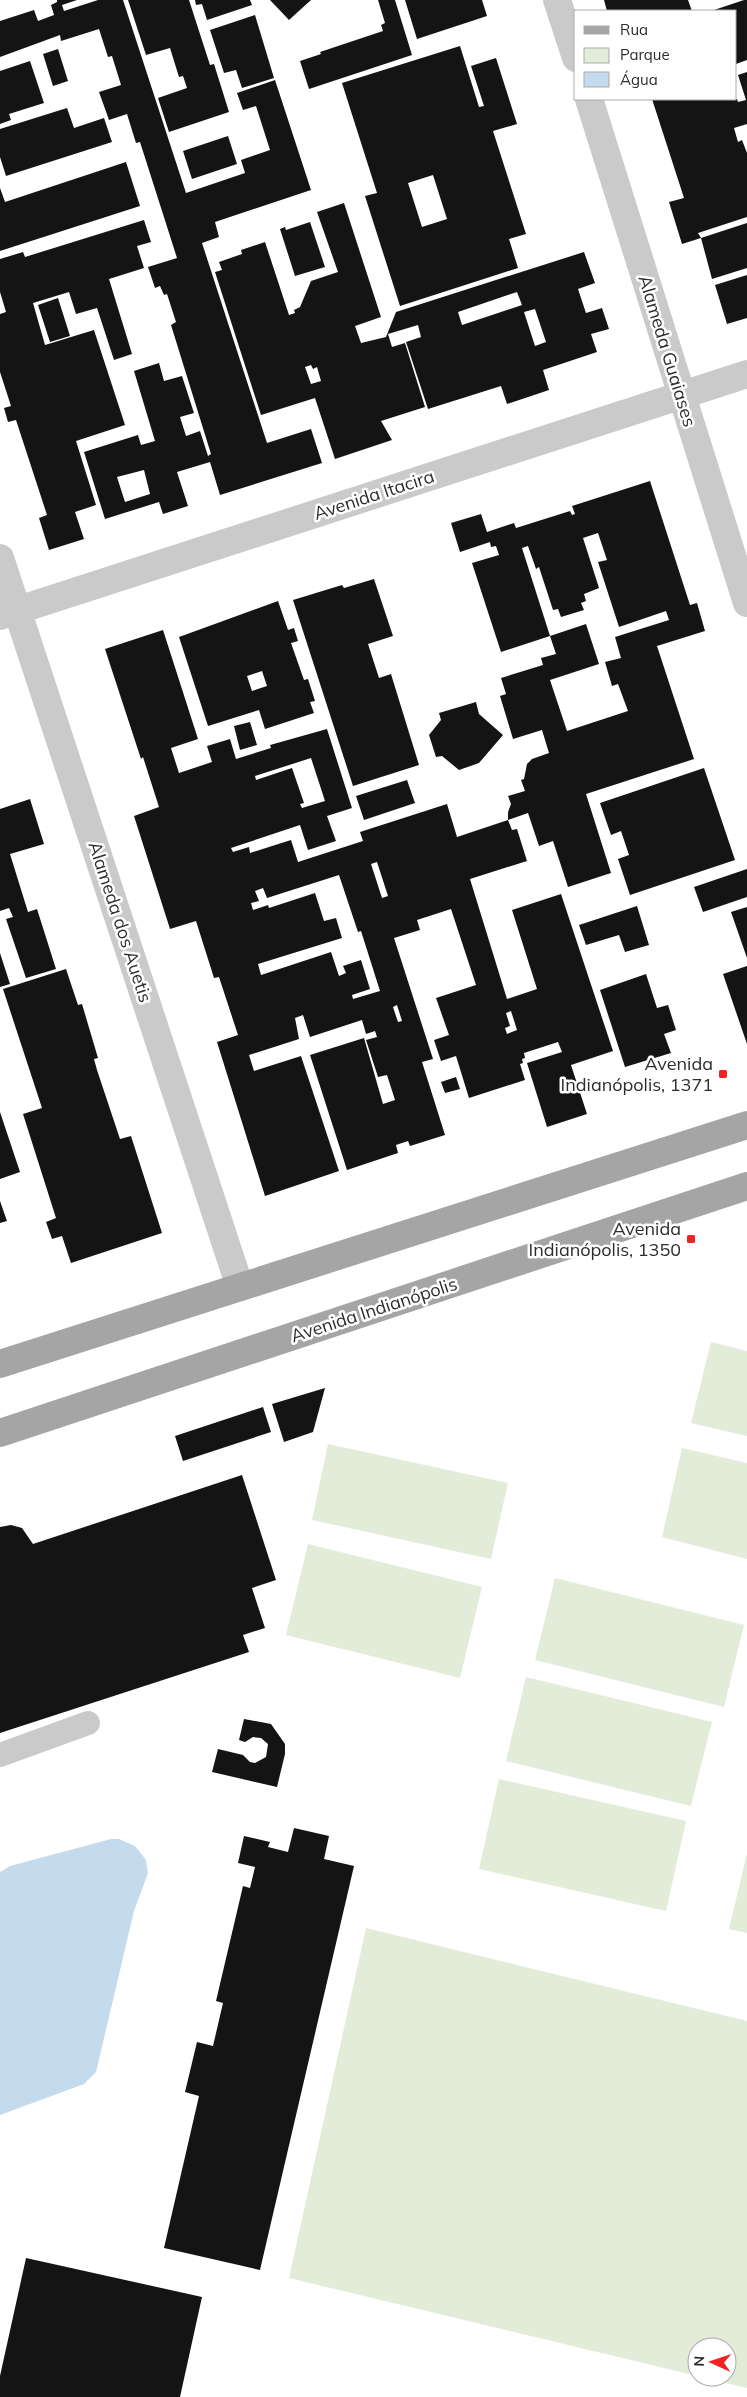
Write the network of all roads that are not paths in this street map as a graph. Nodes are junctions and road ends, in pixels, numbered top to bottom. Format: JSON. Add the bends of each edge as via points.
{"nodes":[{"id":1,"x":557,"y":0,"type":"edge"},
{"id":2,"x":574,"y":52,"type":"edge"},
{"id":3,"x":589,"y":100,"type":"edge"},
{"id":4,"x":747,"y":374,"type":"edge"},
{"id":5,"x":681,"y":396,"type":"junction"},
{"id":6,"x":0,"y":558,"type":"edge"},
{"id":7,"x":747,"y":603,"type":"edge"},
{"id":8,"x":8,"y":613,"type":"edge"},
{"id":9,"x":747,"y":1125,"type":"edge"},
{"id":10,"x":747,"y":1186,"type":"edge"},
{"id":11,"x":240,"y":1286,"type":"junction"},
{"id":12,"x":0,"y":1364,"type":"edge"},
{"id":13,"x":0,"y":1433,"type":"edge"},
{"id":14,"x":88,"y":1723,"type":"dead end"},
{"id":15,"x":0,"y":1755,"type":"edge"}],
"edges":[{"from":1,"to":2,"type":"street"},
{"from":3,"to":5,"type":"street","name":"Alameda Guaiases"},
{"from":4,"to":5,"type":"street","name":"Avenida Itacira"},
{"from":5,"to":7,"type":"street","name":"Alameda Guaiases"},
{"from":5,"to":8,"type":"street","name":"Avenida Itacira"},
{"from":6,"to":8,"type":"street","name":"Alameda dos Auetis"},
{"from":8,"to":11,"type":"street","name":"Alameda dos Auetis"},
{"from":9,"to":11,"type":"main road"},
{"from":10,"to":13,"type":"main road","name":"Avenida Indianópolis"},
{"from":11,"to":12,"type":"main road"},
{"from":14,"to":15,"type":"lane"}]}
